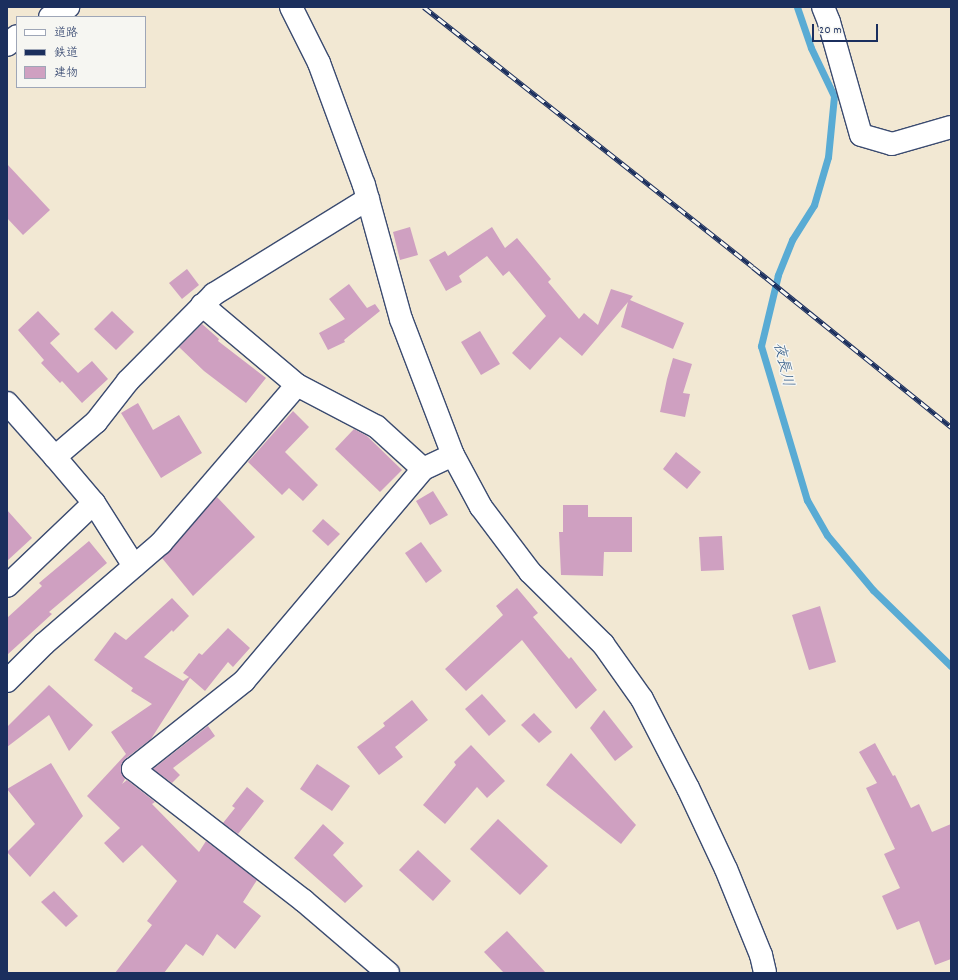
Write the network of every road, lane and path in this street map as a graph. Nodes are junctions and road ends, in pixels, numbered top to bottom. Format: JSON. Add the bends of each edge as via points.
{"nodes":[{"id":1,"x":68,"y":7,"type":"edge"},
{"id":2,"x":291,"y":7,"type":"edge"},
{"id":3,"x":823,"y":7,"type":"edge"},
{"id":4,"x":52,"y":16,"type":"edge"},
{"id":5,"x":16,"y":37,"type":"edge"},
{"id":6,"x":7,"y":45,"type":"edge"},
{"id":7,"x":951,"y":128,"type":"edge"},
{"id":8,"x":368,"y":199,"type":"junction"},
{"id":9,"x":202,"y":305,"type":"junction"},
{"id":10,"x":297,"y":385,"type":"junction"},
{"id":11,"x":7,"y":403,"type":"edge"},
{"id":12,"x":453,"y":455,"type":"junction"},
{"id":13,"x":55,"y":457,"type":"junction"},
{"id":14,"x":423,"y":469,"type":"junction"},
{"id":15,"x":94,"y":503,"type":"junction"},
{"id":16,"x":134,"y":566,"type":"junction"},
{"id":17,"x":7,"y":586,"type":"edge"},
{"id":18,"x":7,"y":681,"type":"edge"},
{"id":19,"x":388,"y":973,"type":"edge"},
{"id":20,"x":766,"y":973,"type":"edge"}],
"edges":[{"from":1,"to":4,"type":"street"},
{"from":2,"to":8,"type":"street","via":[[319,63]]},
{"from":3,"to":7,"type":"street","via":[[861,135],[892,144]]},
{"from":5,"to":6,"type":"street"},
{"from":8,"to":9,"type":"street","via":[[214,294]]},
{"from":8,"to":12,"type":"street","via":[[400,319]]},
{"from":9,"to":10,"type":"street"},
{"from":9,"to":13,"type":"street","via":[[128,380],[96,422]]},
{"from":10,"to":14,"type":"street","via":[[377,427]]},
{"from":10,"to":16,"type":"street","via":[[161,543]]},
{"from":11,"to":13,"type":"street"},
{"from":12,"to":14,"type":"street"},
{"from":12,"to":20,"type":"street","via":[[481,506],[530,572],[603,644],[642,699],[726,869]]},
{"from":13,"to":15,"type":"street"},
{"from":14,"to":19,"type":"street","via":[[244,681],[133,769],[304,901]]},
{"from":15,"to":16,"type":"street"},
{"from":15,"to":17,"type":"street"},
{"from":16,"to":18,"type":"street","via":[[44,644]]}]}
